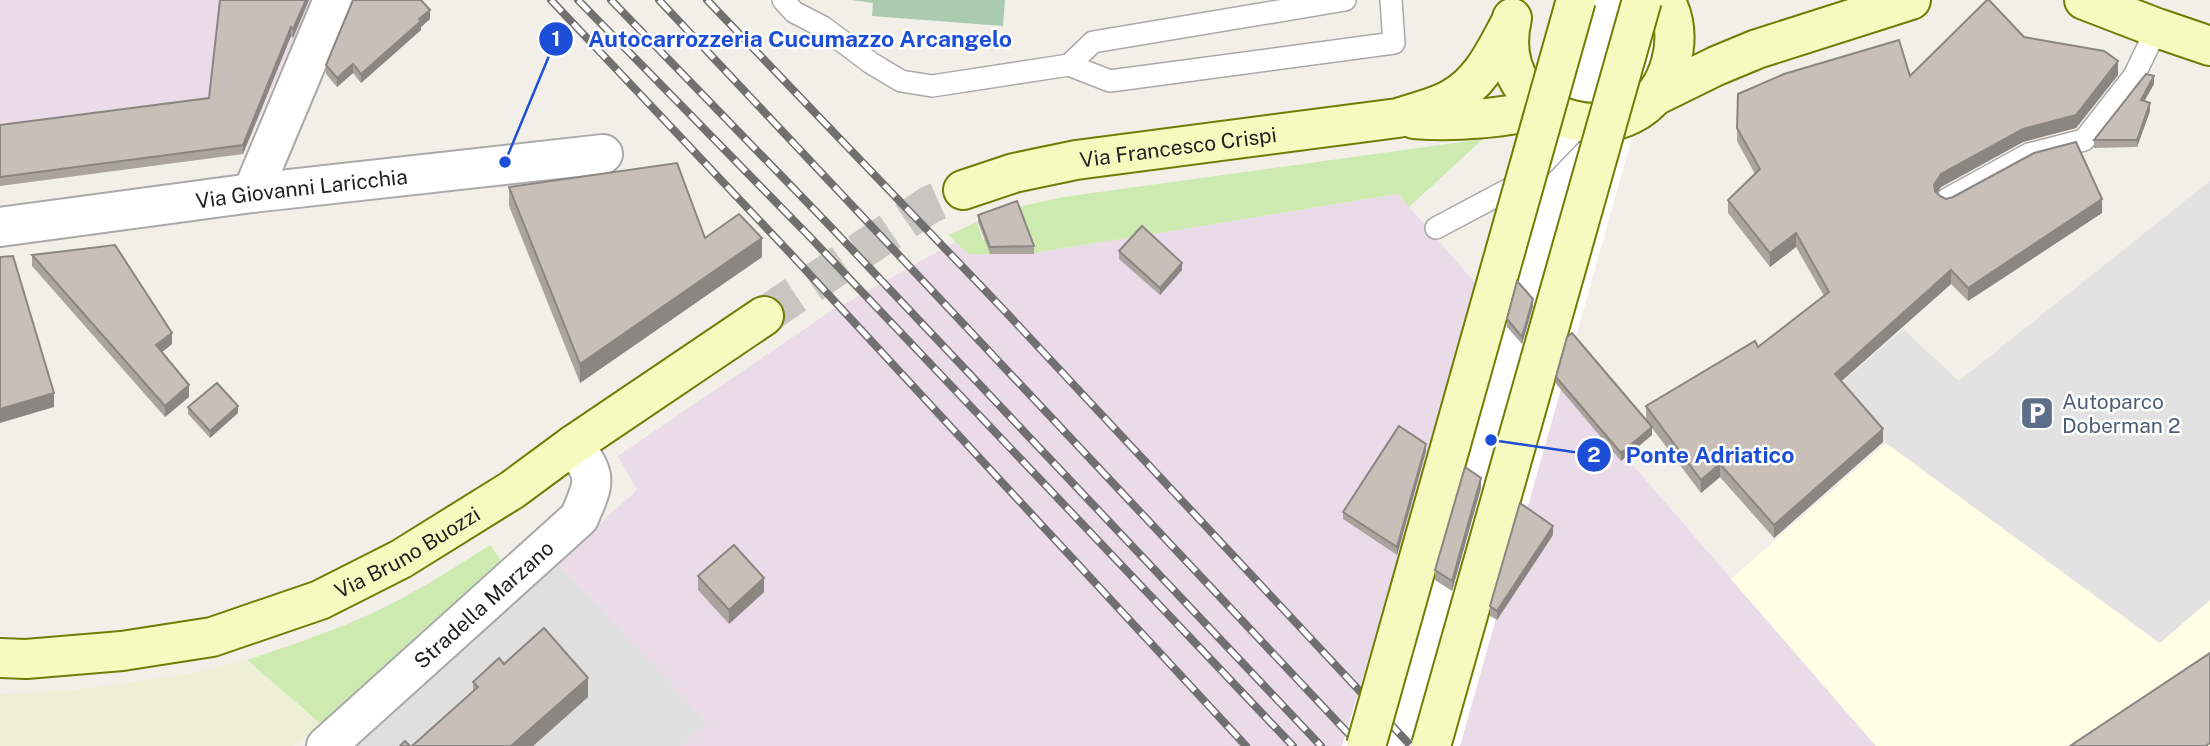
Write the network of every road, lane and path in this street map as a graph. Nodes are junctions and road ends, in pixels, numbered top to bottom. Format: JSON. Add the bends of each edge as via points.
{"nodes":[{"id":1,"x":333,"y":0,"type":"edge"},
{"id":2,"x":783,"y":0,"type":"edge"},
{"id":3,"x":1345,"y":0,"type":"edge"},
{"id":4,"x":1391,"y":0,"type":"edge"},
{"id":5,"x":1576,"y":0,"type":"edge"},
{"id":6,"x":1642,"y":0,"type":"edge"},
{"id":7,"x":1665,"y":0,"type":"edge"},
{"id":8,"x":1911,"y":0,"type":"edge"},
{"id":9,"x":2084,"y":0,"type":"edge"},
{"id":10,"x":1516,"y":11,"type":"edge"},
{"id":11,"x":2157,"y":28,"type":"junction"},
{"id":12,"x":2210,"y":46,"type":"edge"},
{"id":13,"x":1069,"y":65,"type":"junction"},
{"id":14,"x":1651,"y":98,"type":"junction"},
{"id":15,"x":1544,"y":110,"type":"junction"},
{"id":16,"x":1398,"y":118,"type":"junction"},
{"id":17,"x":1582,"y":123,"type":"junction"},
{"id":18,"x":603,"y":154,"type":"dead end"},
{"id":19,"x":962,"y":190,"type":"tunnel mouth"},
{"id":20,"x":252,"y":193,"type":"junction"},
{"id":21,"x":1947,"y":199,"type":"edge"},
{"id":22,"x":0,"y":227,"type":"edge"},
{"id":23,"x":1436,"y":228,"type":"dead end"},
{"id":24,"x":764,"y":316,"type":"tunnel mouth"},
{"id":25,"x":573,"y":444,"type":"junction"},
{"id":26,"x":0,"y":658,"type":"edge"},
{"id":27,"x":326,"y":746,"type":"edge"},
{"id":28,"x":1366,"y":746,"type":"edge"},
{"id":29,"x":1431,"y":746,"type":"edge"}],
"edges":[{"from":1,"to":20,"type":"street"},
{"from":2,"to":13,"type":"lane","via":[[794,12],[901,81],[932,86]]},
{"from":3,"to":13,"type":"lane","via":[[1093,42]]},
{"from":4,"to":13,"type":"lane","via":[[1394,43],[1110,81]]},
{"from":5,"to":28,"type":"main road","bridge":true},
{"from":6,"to":29,"type":"main road","bridge":true},
{"from":7,"to":14,"type":"main road","via":[[1676,44],[1667,77]]},
{"from":8,"to":14,"type":"main road","via":[[1757,49]]},
{"from":9,"to":11,"type":"main road"},
{"from":10,"to":15,"type":"main road","via":[[1509,42],[1513,65],[1527,94]]},
{"from":10,"to":16,"type":"main road","via":[[1472,85],[1449,101]]},
{"from":11,"to":12,"type":"main road"},
{"from":11,"to":21,"type":"lane","via":[[2134,76],[2084,140],[2029,155]]},
{"from":14,"to":17,"type":"main road","via":[[1614,121]]},
{"from":15,"to":16,"type":"main road","via":[[1486,120]]},
{"from":15,"to":17,"type":"main road"},
{"from":16,"to":19,"type":"main road","name":"Via Francesco Crispi","via":[[1076,160]]},
{"from":17,"to":23,"type":"lane","via":[[1528,179]]},
{"from":18,"to":20,"type":"street","name":"Via Giovanni Laricchia"},
{"from":20,"to":22,"type":"street","name":"Via Giovanni Laricchia"},
{"from":24,"to":25,"type":"main road","name":"Via Bruno Buozzi"},
{"from":25,"to":26,"type":"main road","name":"Via Bruno Buozzi","via":[[512,490],[401,559],[320,600],[212,637],[122,651]]},
{"from":25,"to":27,"type":"street","name":"Stradella Marzano","via":[[593,477],[579,518]]}]}
